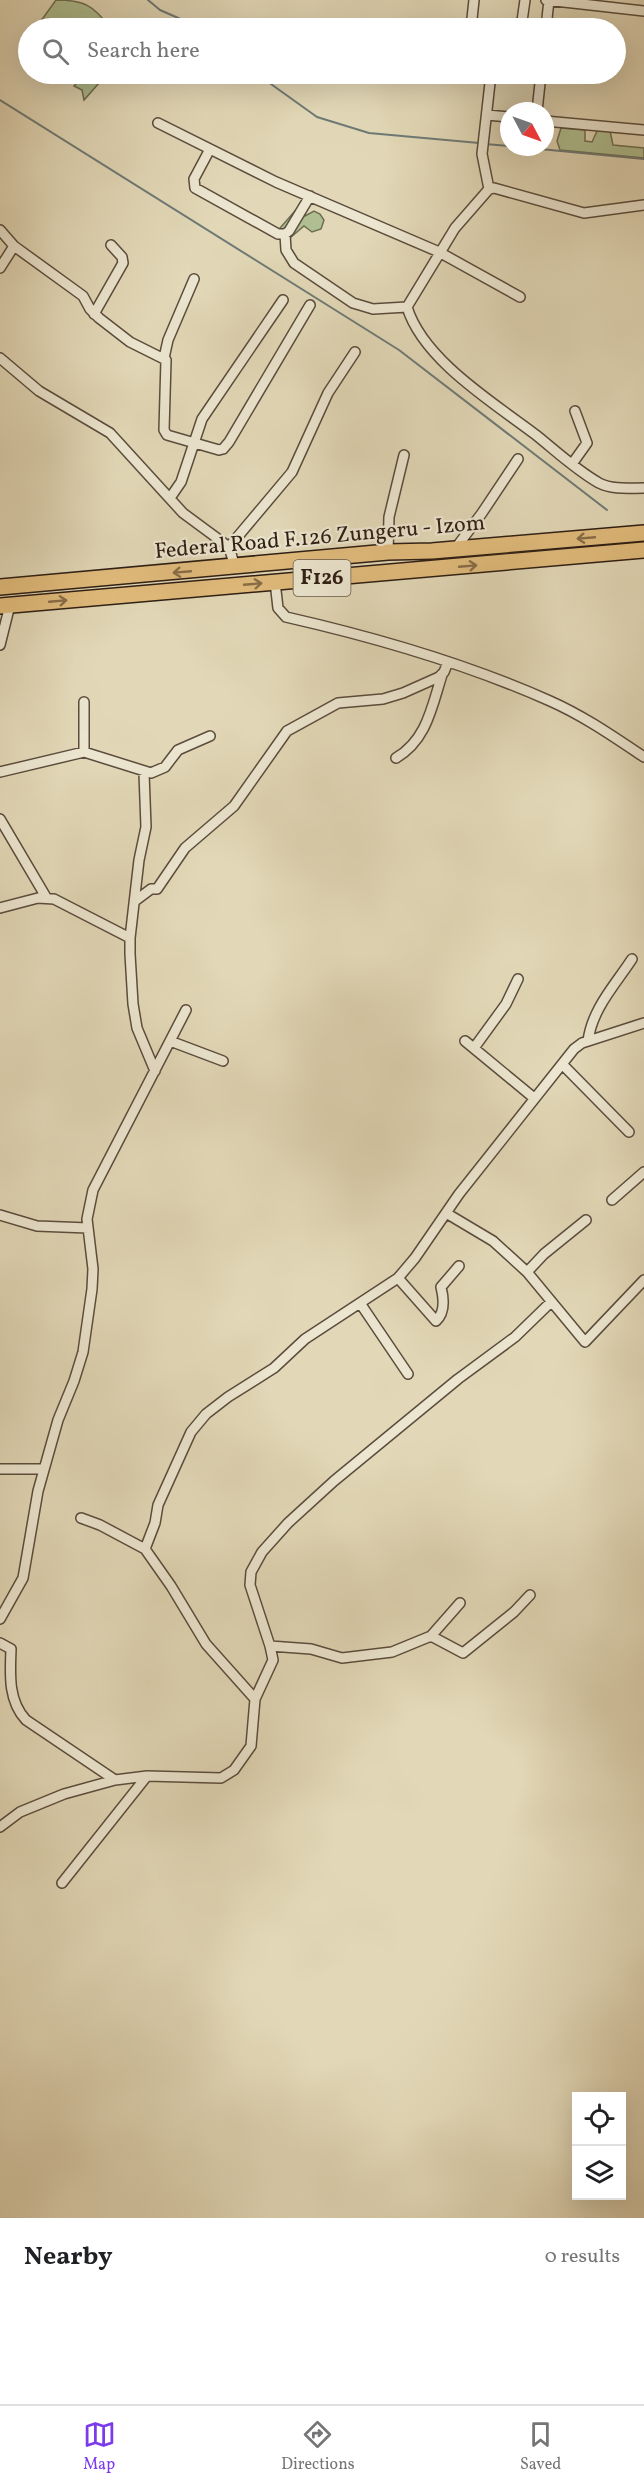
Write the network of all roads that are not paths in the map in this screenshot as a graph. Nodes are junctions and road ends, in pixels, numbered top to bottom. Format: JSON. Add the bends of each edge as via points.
{"nodes":[{"id":1,"x":474,"y":0,"type":"edge"},
{"id":2,"x":525,"y":0,"type":"edge"},
{"id":3,"x":548,"y":0,"type":"edge"},
{"id":4,"x":644,"y":10,"type":"edge"},
{"id":5,"x":472,"y":18,"type":"edge"},
{"id":6,"x":522,"y":18,"type":"edge"},
{"id":7,"x":547,"y":18,"type":"edge"},
{"id":8,"x":489,"y":84,"type":"edge"},
{"id":9,"x":540,"y":84,"type":"edge"},
{"id":10,"x":538,"y":102,"type":"edge"},
{"id":11,"x":487,"y":115,"type":"junction"},
{"id":12,"x":500,"y":116,"type":"edge"},
{"id":13,"x":554,"y":121,"type":"edge"},
{"id":14,"x":158,"y":123,"type":"dead end"},
{"id":15,"x":644,"y":130,"type":"edge"},
{"id":16,"x":210,"y":149,"type":"junction"},
{"id":17,"x":489,"y":189,"type":"junction"},
{"id":18,"x":310,"y":196,"type":"junction"},
{"id":19,"x":644,"y":205,"type":"edge"},
{"id":20,"x":0,"y":230,"type":"edge"},
{"id":21,"x":285,"y":234,"type":"junction"},
{"id":22,"x":111,"y":245,"type":"dead end"},
{"id":23,"x":14,"y":246,"type":"junction"},
{"id":24,"x":439,"y":252,"type":"junction"},
{"id":25,"x":0,"y":268,"type":"edge"},
{"id":26,"x":194,"y":279,"type":"dead end"},
{"id":27,"x":520,"y":297,"type":"dead end"},
{"id":28,"x":283,"y":300,"type":"dead end"},
{"id":29,"x":310,"y":305,"type":"dead end"},
{"id":30,"x":407,"y":307,"type":"junction"},
{"id":31,"x":94,"y":314,"type":"junction"},
{"id":32,"x":355,"y":352,"type":"dead end"},
{"id":33,"x":0,"y":358,"type":"edge"},
{"id":34,"x":166,"y":360,"type":"junction"},
{"id":35,"x":575,"y":411,"type":"dead end"},
{"id":36,"x":194,"y":444,"type":"junction"},
{"id":37,"x":404,"y":455,"type":"dead end"},
{"id":38,"x":518,"y":459,"type":"dead end"},
{"id":39,"x":572,"y":464,"type":"junction"},
{"id":40,"x":644,"y":488,"type":"edge"},
{"id":41,"x":171,"y":498,"type":"junction"},
{"id":42,"x":644,"y":533,"type":"edge"},
{"id":43,"x":229,"y":547,"type":"junction"},
{"id":44,"x":455,"y":549,"type":"junction"},
{"id":45,"x":644,"y":550,"type":"edge"},
{"id":46,"x":432,"y":551,"type":"junction"},
{"id":47,"x":388,"y":552,"type":"junction"},
{"id":48,"x":235,"y":567,"type":"junction"},
{"id":49,"x":432,"y":569,"type":"junction"},
{"id":50,"x":275,"y":582,"type":"junction"},
{"id":51,"x":0,"y":587,"type":"edge"},
{"id":52,"x":5,"y":606,"type":"edge"},
{"id":53,"x":0,"y":645,"type":"edge"},
{"id":54,"x":448,"y":662,"type":"junction"},
{"id":55,"x":442,"y":675,"type":"junction"},
{"id":56,"x":84,"y":702,"type":"dead end"},
{"id":57,"x":210,"y":736,"type":"dead end"},
{"id":58,"x":84,"y":752,"type":"junction"},
{"id":59,"x":644,"y":757,"type":"edge"},
{"id":60,"x":396,"y":758,"type":"dead end"},
{"id":61,"x":0,"y":772,"type":"edge"},
{"id":62,"x":144,"y":773,"type":"junction"},
{"id":63,"x":0,"y":819,"type":"edge"},
{"id":64,"x":46,"y":897,"type":"junction"},
{"id":65,"x":135,"y":901,"type":"junction"},
{"id":66,"x":0,"y":908,"type":"edge"},
{"id":67,"x":130,"y":938,"type":"junction"},
{"id":68,"x":632,"y":959,"type":"dead end"},
{"id":69,"x":518,"y":979,"type":"dead end"},
{"id":70,"x":186,"y":1010,"type":"dead end"},
{"id":71,"x":644,"y":1023,"type":"edge"},
{"id":72,"x":170,"y":1041,"type":"junction"},
{"id":73,"x":465,"y":1041,"type":"dead end"},
{"id":74,"x":588,"y":1041,"type":"junction"},
{"id":75,"x":474,"y":1048,"type":"junction"},
{"id":76,"x":224,"y":1061,"type":"dead end"},
{"id":77,"x":562,"y":1064,"type":"junction"},
{"id":78,"x":155,"y":1071,"type":"junction"},
{"id":79,"x":534,"y":1098,"type":"junction"},
{"id":80,"x":629,"y":1132,"type":"dead end"},
{"id":81,"x":644,"y":1172,"type":"edge"},
{"id":82,"x":612,"y":1200,"type":"dead end"},
{"id":83,"x":446,"y":1213,"type":"junction"},
{"id":84,"x":0,"y":1215,"type":"edge"},
{"id":85,"x":586,"y":1220,"type":"dead end"},
{"id":86,"x":88,"y":1228,"type":"junction"},
{"id":87,"x":459,"y":1266,"type":"dead end"},
{"id":88,"x":527,"y":1272,"type":"junction"},
{"id":89,"x":398,"y":1278,"type":"junction"},
{"id":90,"x":644,"y":1280,"type":"edge"},
{"id":91,"x":551,"y":1302,"type":"junction"},
{"id":92,"x":360,"y":1304,"type":"junction"},
{"id":93,"x":408,"y":1374,"type":"dead end"},
{"id":94,"x":0,"y":1469,"type":"edge"},
{"id":95,"x":44,"y":1469,"type":"junction"},
{"id":96,"x":81,"y":1518,"type":"dead end"},
{"id":97,"x":145,"y":1550,"type":"junction"},
{"id":98,"x":530,"y":1595,"type":"dead end"},
{"id":99,"x":460,"y":1604,"type":"dead end"},
{"id":100,"x":0,"y":1619,"type":"edge"},
{"id":101,"x":430,"y":1636,"type":"junction"},
{"id":102,"x":0,"y":1643,"type":"edge"},
{"id":103,"x":270,"y":1646,"type":"junction"},
{"id":104,"x":255,"y":1699,"type":"junction"},
{"id":105,"x":147,"y":1776,"type":"junction"},
{"id":106,"x":115,"y":1780,"type":"junction"},
{"id":107,"x":0,"y":1827,"type":"edge"},
{"id":108,"x":62,"y":1883,"type":"dead end"}],
"edges":[{"from":1,"to":5,"type":"street"},
{"from":2,"to":6,"type":"street"},
{"from":3,"to":4,"type":"street"},
{"from":3,"to":7,"type":"street"},
{"from":8,"to":11,"type":"street"},
{"from":9,"to":10,"type":"street"},
{"from":11,"to":12,"type":"street"},
{"from":11,"to":17,"type":"street","via":[[482,154]]},
{"from":13,"to":15,"type":"street"},
{"from":14,"to":16,"type":"street"},
{"from":16,"to":18,"type":"street"},
{"from":16,"to":21,"type":"street","via":[[194,179],[195,188],[278,234]]},
{"from":17,"to":19,"type":"street","via":[[584,213]]},
{"from":17,"to":24,"type":"street"},
{"from":18,"to":21,"type":"street"},
{"from":18,"to":24,"type":"street"},
{"from":20,"to":23,"type":"street"},
{"from":21,"to":30,"type":"street","via":[[286,250],[294,263],[353,303],[373,309]]},
{"from":22,"to":31,"type":"street","via":[[123,263]]},
{"from":23,"to":25,"type":"street"},
{"from":23,"to":31,"type":"street","via":[[83,296]]},
{"from":24,"to":27,"type":"street"},
{"from":24,"to":30,"type":"street"},
{"from":26,"to":34,"type":"street","via":[[168,340]]},
{"from":28,"to":36,"type":"street","via":[[202,419]]},
{"from":29,"to":36,"type":"street","via":[[226,446],[219,450]]},
{"from":30,"to":39,"type":"street","via":[[418,332],[436,354],[472,387]]},
{"from":31,"to":34,"type":"street","via":[[130,342]]},
{"from":32,"to":43,"type":"street","via":[[328,393],[287,480]]},
{"from":33,"to":41,"type":"street","via":[[39,391],[110,433]]},
{"from":34,"to":36,"type":"street","via":[[164,430],[167,435]]},
{"from":35,"to":39,"type":"street","via":[[587,443]]},
{"from":36,"to":41,"type":"street"},
{"from":37,"to":47,"type":"street","via":[[388,517]]},
{"from":38,"to":44,"type":"street"},
{"from":39,"to":40,"type":"street","via":[[607,486]]},
{"from":41,"to":43,"type":"street","via":[[191,520]]},
{"from":42,"to":44,"type":"main road","name":"Federal Road F.126 Zungeru - Izom","number":"F126","one_way":true},
{"from":43,"to":48,"type":"street"},
{"from":44,"to":46,"type":"main road","name":"Federal Road F.126 Zungeru - Izom","number":"F126"},
{"from":49,"to":45,"type":"main road","name":"Federal Road F.126 Zungeru - Izom","number":"F126","one_way":true},
{"from":46,"to":47,"type":"main road","name":"Federal Road F.126 Zungeru - Izom","number":"F126"},
{"from":46,"to":49,"type":"main road"},
{"from":47,"to":48,"type":"main road","name":"Federal Road F.126 Zungeru - Izom","number":"F126"},
{"from":48,"to":51,"type":"main road","name":"Federal Road F.126 Zungeru - Izom","number":"F126","one_way":true},
{"from":49,"to":50,"type":"main road","name":"Federal Road F.126 Zungeru - Izom","number":"F126"},
{"from":52,"to":50,"type":"main road","name":"Federal Road F.126 Zungeru - Izom","number":"F126","one_way":true},
{"from":50,"to":54,"type":"street","via":[[278,608],[286,617]]},
{"from":52,"to":53,"type":"street"},
{"from":54,"to":55,"type":"street"},
{"from":54,"to":59,"type":"street","via":[[550,701]]},
{"from":55,"to":60,"type":"street","via":[[423,732]]},
{"from":55,"to":65,"type":"street","via":[[392,697],[338,703],[287,731],[234,806],[185,848],[157,889]]},
{"from":56,"to":58,"type":"street"},
{"from":57,"to":62,"type":"street","via":[[178,750],[165,767]]},
{"from":58,"to":61,"type":"street"},
{"from":58,"to":62,"type":"street"},
{"from":62,"to":65,"type":"street","via":[[146,827]]},
{"from":63,"to":64,"type":"street"},
{"from":64,"to":66,"type":"street"},
{"from":64,"to":67,"type":"street"},
{"from":65,"to":67,"type":"street"},
{"from":67,"to":78,"type":"street","via":[[137,1028]]},
{"from":68,"to":74,"type":"street","via":[[598,1008]]},
{"from":69,"to":75,"type":"street","via":[[506,1004]]},
{"from":70,"to":72,"type":"street"},
{"from":71,"to":74,"type":"street"},
{"from":72,"to":76,"type":"street"},
{"from":72,"to":78,"type":"street"},
{"from":73,"to":75,"type":"street"},
{"from":74,"to":77,"type":"street","via":[[574,1049]]},
{"from":75,"to":79,"type":"street"},
{"from":77,"to":79,"type":"street"},
{"from":77,"to":80,"type":"street"},
{"from":78,"to":86,"type":"street","via":[[93,1190]]},
{"from":79,"to":83,"type":"street"},
{"from":81,"to":82,"type":"street"},
{"from":83,"to":88,"type":"street","via":[[493,1240]]},
{"from":83,"to":89,"type":"street"},
{"from":84,"to":86,"type":"street","via":[[37,1226]]},
{"from":85,"to":88,"type":"street"},
{"from":86,"to":95,"type":"street","via":[[93,1269],[83,1352]]},
{"from":87,"to":89,"type":"street","via":[[442,1285],[443,1310],[436,1321]]},
{"from":88,"to":91,"type":"street"},
{"from":89,"to":92,"type":"street"},
{"from":90,"to":91,"type":"street","via":[[585,1342]]},
{"from":91,"to":103,"type":"street","via":[[515,1337],[334,1481],[262,1552],[251,1572],[250,1585]]},
{"from":92,"to":93,"type":"street"},
{"from":92,"to":97,"type":"street","via":[[305,1339],[274,1368],[206,1414],[191,1432],[158,1505]]},
{"from":94,"to":95,"type":"street"},
{"from":95,"to":100,"type":"street","via":[[24,1578]]},
{"from":96,"to":97,"type":"street"},
{"from":97,"to":104,"type":"street","via":[[206,1644]]},
{"from":98,"to":101,"type":"street","via":[[463,1653]]},
{"from":99,"to":101,"type":"street"},
{"from":101,"to":103,"type":"street","via":[[396,1651],[349,1658],[311,1649]]},
{"from":102,"to":106,"type":"street","via":[[11,1649],[13,1698],[20,1714]]},
{"from":103,"to":104,"type":"street","via":[[272,1667]]},
{"from":104,"to":105,"type":"street","via":[[250,1746],[228,1775]]},
{"from":105,"to":106,"type":"street"},
{"from":105,"to":108,"type":"street"},
{"from":106,"to":107,"type":"street","via":[[31,1807]]}]}
